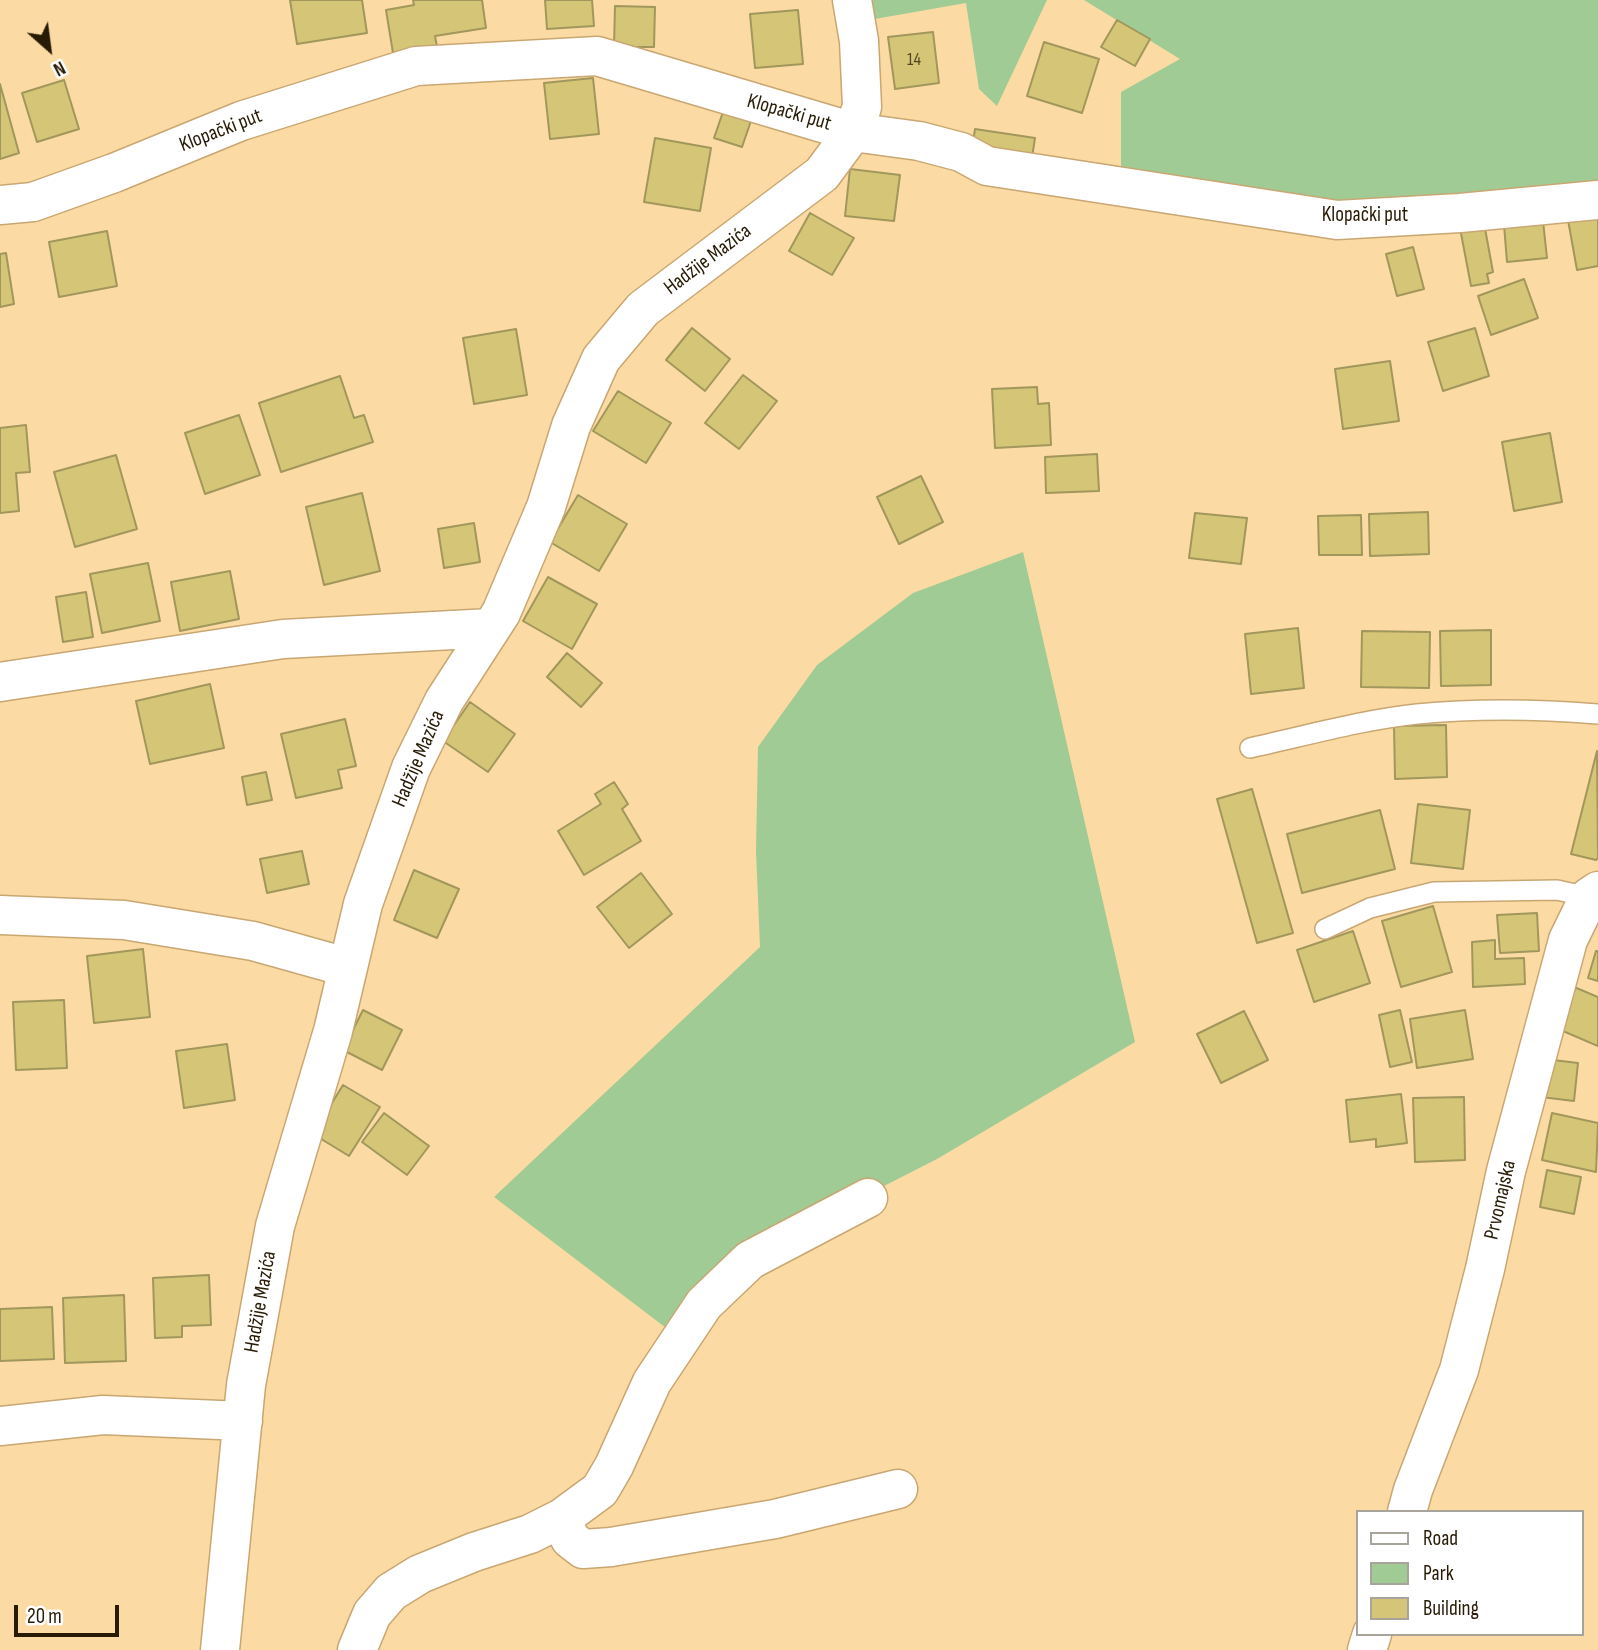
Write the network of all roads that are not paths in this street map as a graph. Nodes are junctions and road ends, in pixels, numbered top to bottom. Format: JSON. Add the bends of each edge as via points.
{"nodes":[{"id":1,"x":852,"y":0,"type":"edge"},
{"id":2,"x":853,"y":132,"type":"junction"},
{"id":3,"x":1598,"y":201,"type":"edge"},
{"id":4,"x":0,"y":205,"type":"edge"},
{"id":5,"x":491,"y":628,"type":"junction"},
{"id":6,"x":0,"y":682,"type":"edge"},
{"id":7,"x":1598,"y":714,"type":"edge"},
{"id":8,"x":1250,"y":748,"type":"dead end"},
{"id":9,"x":1593,"y":894,"type":"edge"},
{"id":10,"x":0,"y":915,"type":"edge"},
{"id":11,"x":1325,"y":929,"type":"dead end"},
{"id":12,"x":346,"y":967,"type":"junction"},
{"id":13,"x":868,"y":1198,"type":"dead end"},
{"id":14,"x":243,"y":1421,"type":"junction"},
{"id":15,"x":0,"y":1426,"type":"edge"},
{"id":16,"x":898,"y":1489,"type":"dead end"},
{"id":17,"x":1407,"y":1510,"type":"edge"},
{"id":18,"x":562,"y":1518,"type":"junction"},
{"id":19,"x":220,"y":1650,"type":"edge"},
{"id":20,"x":357,"y":1650,"type":"edge"}],
"edges":[{"from":1,"to":2,"type":"street","name":"Hadžije Mazića","via":[[862,107]]},
{"from":2,"to":3,"type":"street","name":"Klopački put","via":[[919,141],[961,152],[987,166],[1337,220]]},
{"from":2,"to":4,"type":"street","name":"Klopački put","via":[[597,56],[416,66],[241,121],[33,202]]},
{"from":2,"to":5,"type":"street","name":"Hadžije Mazića","via":[[822,174],[643,309],[601,359],[571,426],[546,507]]},
{"from":5,"to":6,"type":"street","via":[[283,639]]},
{"from":5,"to":12,"type":"street","name":"Hadžije Mazića","via":[[444,701],[411,768]]},
{"from":7,"to":8,"type":"lane","via":[[1500,709],[1416,714]]},
{"from":9,"to":11,"type":"lane","via":[[1557,890],[1434,892],[1370,908]]},
{"from":9,"to":17,"type":"street","name":"Prvomajska","via":[[1568,940],[1459,1370]]},
{"from":10,"to":12,"type":"street","via":[[124,920],[253,941]]},
{"from":12,"to":14,"type":"street","name":"Hadžije Mazića","via":[[333,1031],[275,1226]]},
{"from":13,"to":18,"type":"street","via":[[750,1260],[704,1304],[652,1382],[600,1490]]},
{"from":14,"to":15,"type":"street","via":[[103,1415]]},
{"from":14,"to":19,"type":"street","name":"Hadžije Mazića"},
{"from":16,"to":18,"type":"street","via":[[775,1519],[611,1547],[583,1549],[570,1539]]},
{"from":18,"to":20,"type":"street","via":[[420,1574],[391,1592],[372,1614]]}]}
